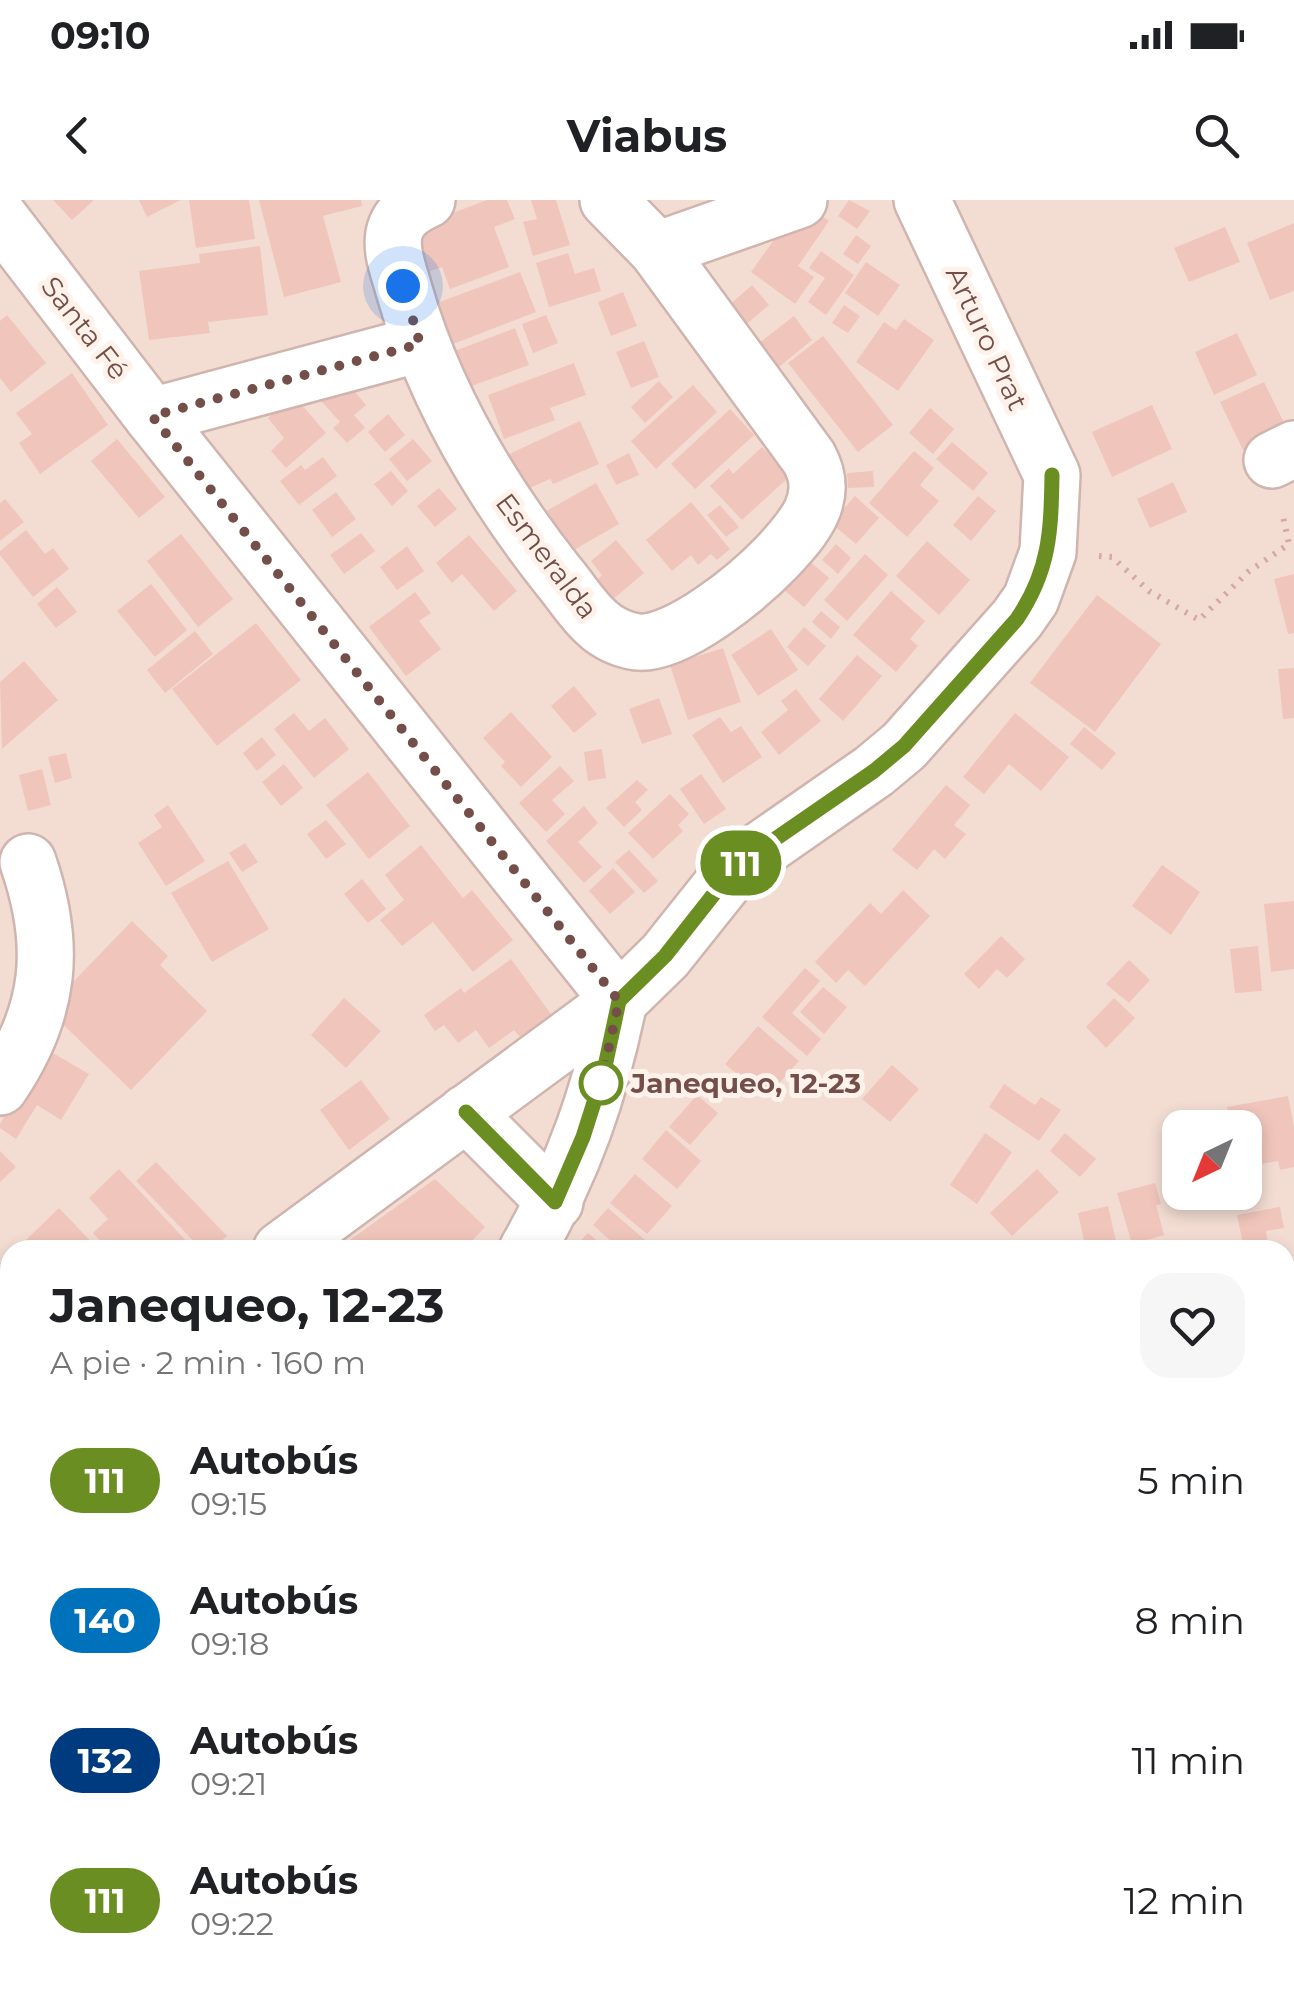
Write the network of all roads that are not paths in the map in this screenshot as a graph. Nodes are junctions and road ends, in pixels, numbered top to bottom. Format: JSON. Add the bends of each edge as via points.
{"nodes":[{"id":1,"x":427,"y":200,"type":"edge"},
{"id":2,"x":608,"y":200,"type":"edge"},
{"id":3,"x":799,"y":200,"type":"edge"},
{"id":4,"x":922,"y":200,"type":"edge"},
{"id":5,"x":0,"y":218,"type":"edge"},
{"id":6,"x":657,"y":250,"type":"junction"},
{"id":7,"x":420,"y":344,"type":"junction"},
{"id":8,"x":152,"y":416,"type":"junction"},
{"id":9,"x":28,"y":862,"type":"dead end"},
{"id":10,"x":619,"y":1001,"type":"junction"},
{"id":11,"x":0,"y":1086,"type":"edge"},
{"id":12,"x":466,"y":1112,"type":"junction"},
{"id":13,"x":555,"y":1202,"type":"junction"},
{"id":14,"x":294,"y":1240,"type":"edge"},
{"id":15,"x":533,"y":1240,"type":"edge"}],
"edges":[{"from":1,"to":7,"type":"street","name":"Esmeralda","via":[[402,216],[393,243]]},
{"from":2,"to":6,"type":"street","name":"Esmeralda"},
{"from":3,"to":6,"type":"street"},
{"from":4,"to":10,"type":"street","name":"Arturo Prat","via":[[1052,475],[1048,552],[1031,599],[904,746],[736,866],[665,956]]},
{"from":5,"to":8,"type":"street","name":"Santa Fé"},
{"from":6,"to":7,"type":"street","name":"Esmeralda","via":[[809,458],[818,484],[812,515],[766,569],[712,611],[655,642],[623,639],[595,622],[531,542],[483,470]]},
{"from":7,"to":8,"type":"street"},
{"from":8,"to":10,"type":"street","name":"Santa Fé"},
{"from":9,"to":11,"type":"street","via":[[40,895],[47,964],[32,1030]]},
{"from":10,"to":12,"type":"street"},
{"from":10,"to":13,"type":"street","via":[[599,1087]]},
{"from":12,"to":13,"type":"street"},
{"from":12,"to":14,"type":"street"},
{"from":13,"to":15,"type":"street"}]}
